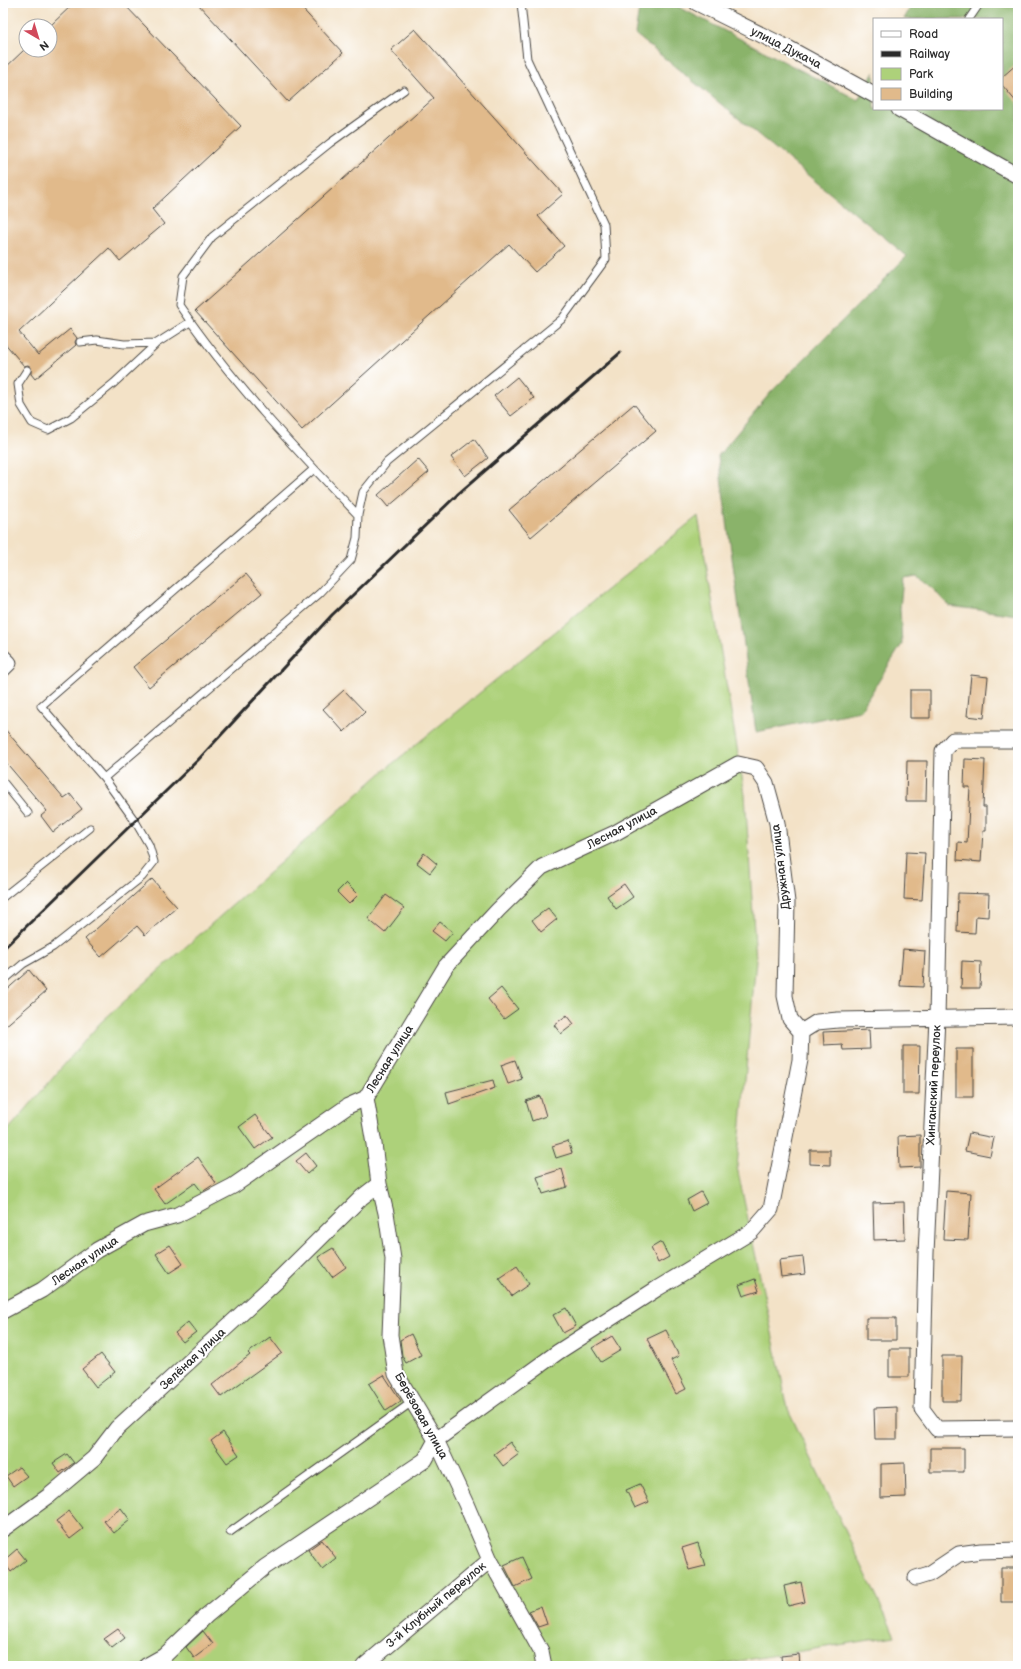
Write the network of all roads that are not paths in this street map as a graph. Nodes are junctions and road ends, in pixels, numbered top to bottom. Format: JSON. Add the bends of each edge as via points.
{"nodes":[{"id":1,"x":521,"y":3,"type":"edge"},
{"id":2,"x":697,"y":3,"type":"edge"},
{"id":3,"x":980,"y":3,"type":"edge"},
{"id":4,"x":970,"y":18,"type":"edge"},
{"id":5,"x":404,"y":90,"type":"dead end"},
{"id":6,"x":873,"y":94,"type":"edge"},
{"id":7,"x":902,"y":110,"type":"edge"},
{"id":8,"x":1018,"y":176,"type":"edge"},
{"id":9,"x":190,"y":322,"type":"junction"},
{"id":10,"x":80,"y":342,"type":"dead end"},
{"id":11,"x":157,"y":343,"type":"junction"},
{"id":12,"x":27,"y":370,"type":"dead end"},
{"id":13,"x":314,"y":469,"type":"junction"},
{"id":14,"x":358,"y":515,"type":"junction"},
{"id":15,"x":3,"y":657,"type":"edge"},
{"id":16,"x":3,"y":669,"type":"edge"},
{"id":17,"x":1018,"y":740,"type":"edge"},
{"id":18,"x":738,"y":764,"type":"joint"},
{"id":19,"x":104,"y":778,"type":"junction"},
{"id":20,"x":3,"y":782,"type":"edge"},
{"id":21,"x":28,"y":813,"type":"dead end"},
{"id":22,"x":90,"y":828,"type":"dead end"},
{"id":23,"x":3,"y":897,"type":"edge"},
{"id":24,"x":3,"y":981,"type":"edge"},
{"id":25,"x":1018,"y":1017,"type":"edge"},
{"id":26,"x":937,"y":1018,"type":"junction"},
{"id":27,"x":801,"y":1032,"type":"junction"},
{"id":28,"x":366,"y":1098,"type":"junction"},
{"id":29,"x":379,"y":1184,"type":"junction"},
{"id":30,"x":3,"y":1311,"type":"edge"},
{"id":31,"x":412,"y":1402,"type":"junction"},
{"id":32,"x":1018,"y":1428,"type":"edge"},
{"id":33,"x":436,"y":1440,"type":"junction"},
{"id":34,"x":3,"y":1529,"type":"edge"},
{"id":35,"x":230,"y":1532,"type":"dead end"},
{"id":36,"x":1018,"y":1550,"type":"edge"},
{"id":37,"x":490,"y":1560,"type":"junction"},
{"id":38,"x":916,"y":1578,"type":"dead end"},
{"id":39,"x":146,"y":1666,"type":"edge"},
{"id":40,"x":364,"y":1666,"type":"edge"},
{"id":41,"x":544,"y":1666,"type":"edge"}],
"edges":[{"from":1,"to":14,"type":"lane","via":[[527,59],[604,224],[606,259],[562,319],[387,462],[363,492]]},
{"from":2,"to":6,"type":"street","name":"улица Дукача","via":[[788,48]]},
{"from":3,"to":4,"type":"lane"},
{"from":5,"to":9,"type":"lane","via":[[330,143],[212,237],[183,276],[179,305]]},
{"from":7,"to":8,"type":"street"},
{"from":9,"to":11,"type":"lane"},
{"from":9,"to":13,"type":"lane","via":[[264,414]]},
{"from":10,"to":11,"type":"lane","via":[[97,340],[124,344]]},
{"from":11,"to":12,"type":"lane","via":[[71,418],[48,430],[32,423],[21,405],[18,384]]},
{"from":13,"to":14,"type":"lane"},
{"from":13,"to":19,"type":"lane","via":[[41,706]]},
{"from":14,"to":19,"type":"lane","via":[[357,538],[351,560],[320,593]]},
{"from":15,"to":16,"type":"street","via":[[9,663]]},
{"from":17,"to":26,"type":"street","name":"Хинганский переулок","via":[[953,740],[943,751]]},
{"from":18,"to":27,"type":"street","name":"Дружная улица","via":[[756,768],[766,783],[777,823],[787,902],[785,996],[790,1019]]},
{"from":18,"to":28,"type":"street","name":"Лесная улица","via":[[615,833],[542,867],[446,966]]},
{"from":19,"to":24,"type":"lane","via":[[136,821],[149,845],[154,862],[142,877],[53,947],[23,964]]},
{"from":20,"to":21,"type":"lane"},
{"from":22,"to":23,"type":"lane"},
{"from":25,"to":26,"type":"street"},
{"from":26,"to":27,"type":"street","via":[[817,1022]]},
{"from":26,"to":32,"type":"street","name":"Хинганский переулок","via":[[926,1253],[922,1410],[937,1430]]},
{"from":27,"to":33,"type":"street","via":[[800,1060],[771,1209],[752,1232],[558,1352]]},
{"from":28,"to":29,"type":"street","name":"Берёзовая улица"},
{"from":28,"to":30,"type":"street","name":"Лесная улица","via":[[348,1106],[233,1186],[176,1215],[144,1224],[97,1250],[42,1290]]},
{"from":29,"to":31,"type":"street","name":"Берёзовая улица","via":[[393,1259],[390,1335],[396,1374]]},
{"from":29,"to":34,"type":"street","name":"Зелёная улица","via":[[362,1197],[277,1281],[117,1428],[94,1458],[50,1495]]},
{"from":31,"to":33,"type":"street","name":"Берёзовая улица"},
{"from":31,"to":35,"type":"lane"},
{"from":33,"to":37,"type":"street","name":"Берёзовая улица"},
{"from":33,"to":39,"type":"street","via":[[425,1460],[265,1567],[206,1616],[164,1656]]},
{"from":36,"to":38,"type":"street","via":[[959,1554],[929,1574]]},
{"from":37,"to":40,"type":"street","name":"3-й Клубный переулок"},
{"from":37,"to":41,"type":"street","name":"Берёзовая улица","via":[[541,1651]]}]}
